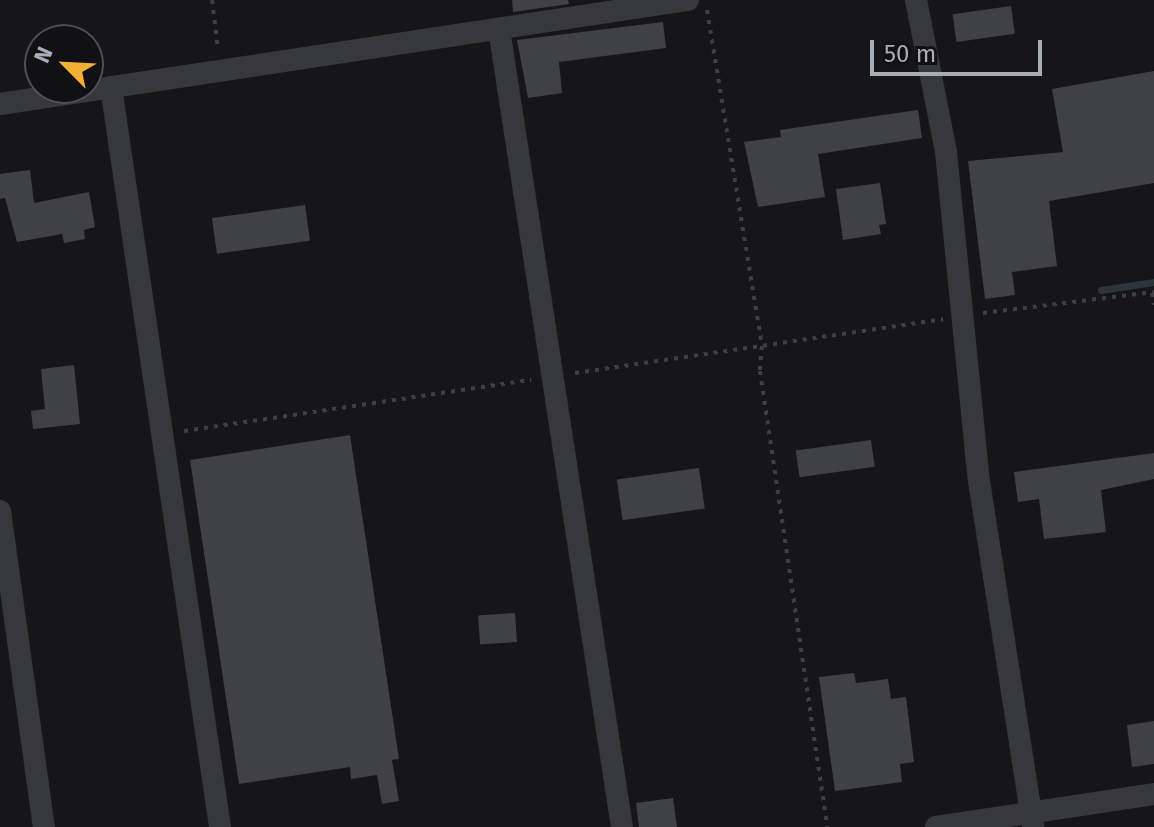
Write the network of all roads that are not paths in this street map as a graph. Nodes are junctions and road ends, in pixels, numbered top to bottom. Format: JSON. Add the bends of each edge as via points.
{"nodes":[{"id":1,"x":688,"y":0,"type":"edge"},
{"id":2,"x":916,"y":0,"type":"edge"},
{"id":3,"x":581,"y":8,"type":"edge"},
{"id":4,"x":499,"y":29,"type":"junction"},
{"id":5,"x":111,"y":87,"type":"junction"},
{"id":6,"x":0,"y":104,"type":"edge"},
{"id":7,"x":0,"y":511,"type":"edge"},
{"id":8,"x":1154,"y":794,"type":"edge"},
{"id":9,"x":1032,"y":821,"type":"edge"},
{"id":10,"x":44,"y":827,"type":"edge"},
{"id":11,"x":220,"y":827,"type":"edge"},
{"id":12,"x":622,"y":827,"type":"edge"},
{"id":13,"x":936,"y":827,"type":"edge"}],
"edges":[{"from":1,"to":3,"type":"street"},
{"from":2,"to":9,"type":"street","via":[[946,152],[979,481]]},
{"from":3,"to":4,"type":"street"},
{"from":4,"to":5,"type":"street"},
{"from":4,"to":12,"type":"street"},
{"from":5,"to":6,"type":"street"},
{"from":5,"to":11,"type":"street"},
{"from":7,"to":10,"type":"street"},
{"from":8,"to":9,"type":"street"},
{"from":9,"to":13,"type":"street"}]}
